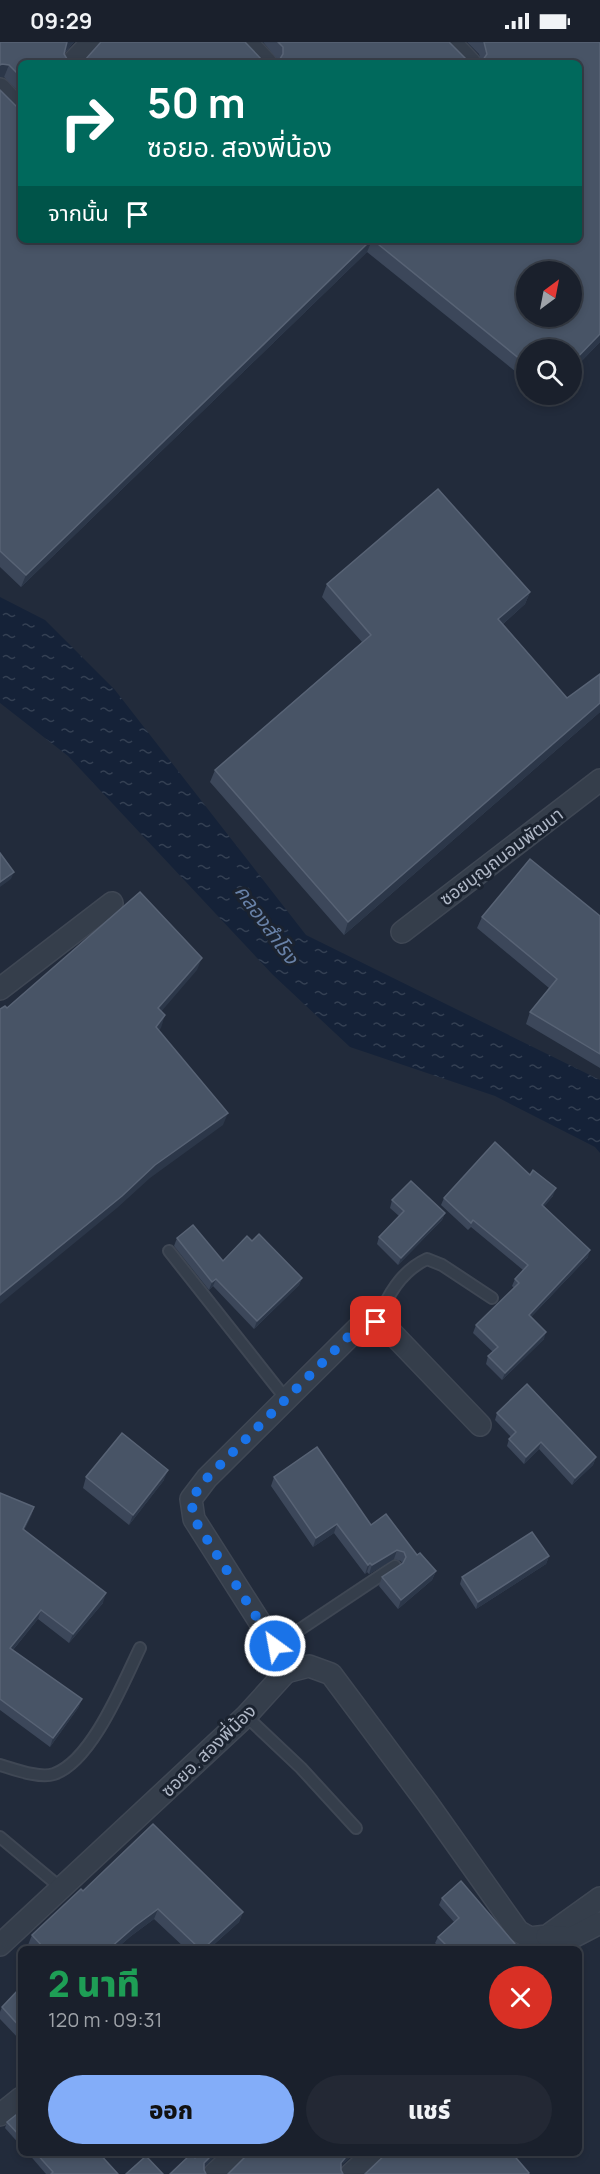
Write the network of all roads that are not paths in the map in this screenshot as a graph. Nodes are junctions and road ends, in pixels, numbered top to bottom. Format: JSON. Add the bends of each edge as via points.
{"nodes":[{"id":1,"x":92,"y":42,"type":"edge"},
{"id":2,"x":246,"y":42,"type":"edge"},
{"id":3,"x":450,"y":42,"type":"edge"},
{"id":4,"x":75,"y":60,"type":"edge"},
{"id":5,"x":263,"y":60,"type":"edge"},
{"id":6,"x":467,"y":60,"type":"edge"},
{"id":7,"x":0,"y":89,"type":"edge"},
{"id":8,"x":18,"y":109,"type":"edge"},
{"id":9,"x":600,"y":780,"type":"edge"},
{"id":10,"x":112,"y":903,"type":"dead end"},
{"id":11,"x":402,"y":932,"type":"dead end"},
{"id":12,"x":0,"y":989,"type":"edge"},
{"id":13,"x":169,"y":1251,"type":"dead end"},
{"id":14,"x":492,"y":1298,"type":"dead end"},
{"id":15,"x":376,"y":1322,"type":"junction"},
{"id":16,"x":286,"y":1399,"type":"junction"},
{"id":17,"x":480,"y":1425,"type":"dead end"},
{"id":18,"x":395,"y":1566,"type":"edge"},
{"id":19,"x":275,"y":1646,"type":"junction"},
{"id":20,"x":140,"y":1648,"type":"dead end"},
{"id":21,"x":286,"y":1672,"type":"junction"},
{"id":22,"x":246,"y":1716,"type":"junction"},
{"id":23,"x":0,"y":1765,"type":"edge"},
{"id":24,"x":356,"y":1828,"type":"dead end"},
{"id":25,"x":0,"y":1837,"type":"edge"},
{"id":26,"x":61,"y":1888,"type":"junction"},
{"id":27,"x":600,"y":1898,"type":"edge"},
{"id":28,"x":600,"y":1923,"type":"edge"},
{"id":29,"x":547,"y":1936,"type":"junction"},
{"id":30,"x":0,"y":1945,"type":"edge"},
{"id":31,"x":18,"y":2100,"type":"edge"},
{"id":32,"x":0,"y":2115,"type":"edge"},
{"id":33,"x":234,"y":2156,"type":"edge"},
{"id":34,"x":371,"y":2156,"type":"edge"},
{"id":35,"x":214,"y":2174,"type":"edge"},
{"id":36,"x":351,"y":2174,"type":"edge"}],
"edges":[{"from":1,"to":4,"type":"street"},
{"from":2,"to":5,"type":"street"},
{"from":3,"to":6,"type":"street"},
{"from":7,"to":8,"type":"street"},
{"from":9,"to":11,"type":"street","name":"ซอยบุญถนอมพัฒนา"},
{"from":10,"to":12,"type":"street"},
{"from":13,"to":16,"type":"lane"},
{"from":14,"to":15,"type":"lane","via":[[442,1264],[427,1259],[403,1276]]},
{"from":15,"to":16,"type":"street","via":[[363,1322]]},
{"from":15,"to":17,"type":"street","via":[[389,1330]]},
{"from":16,"to":19,"type":"street","via":[[191,1499],[194,1519]]},
{"from":18,"to":19,"type":"lane"},
{"from":19,"to":21,"type":"street"},
{"from":20,"to":23,"type":"lane","via":[[104,1722],[72,1765],[52,1775],[25,1773]]},
{"from":21,"to":22,"type":"street","name":"ซอยอ. สองพี่น้อง"},
{"from":21,"to":29,"type":"street","via":[[309,1666],[331,1674],[518,1931],[530,1938]]},
{"from":22,"to":24,"type":"lane"},
{"from":22,"to":26,"type":"street","name":"ซอยอ. สองพี่น้อง"},
{"from":25,"to":26,"type":"lane"},
{"from":26,"to":30,"type":"street","name":"ซอยอ. สองพี่น้อง"},
{"from":27,"to":29,"type":"street"},
{"from":28,"to":29,"type":"street","via":[[571,1938]]},
{"from":31,"to":32,"type":"street"},
{"from":33,"to":35,"type":"street"},
{"from":34,"to":36,"type":"street"}]}
